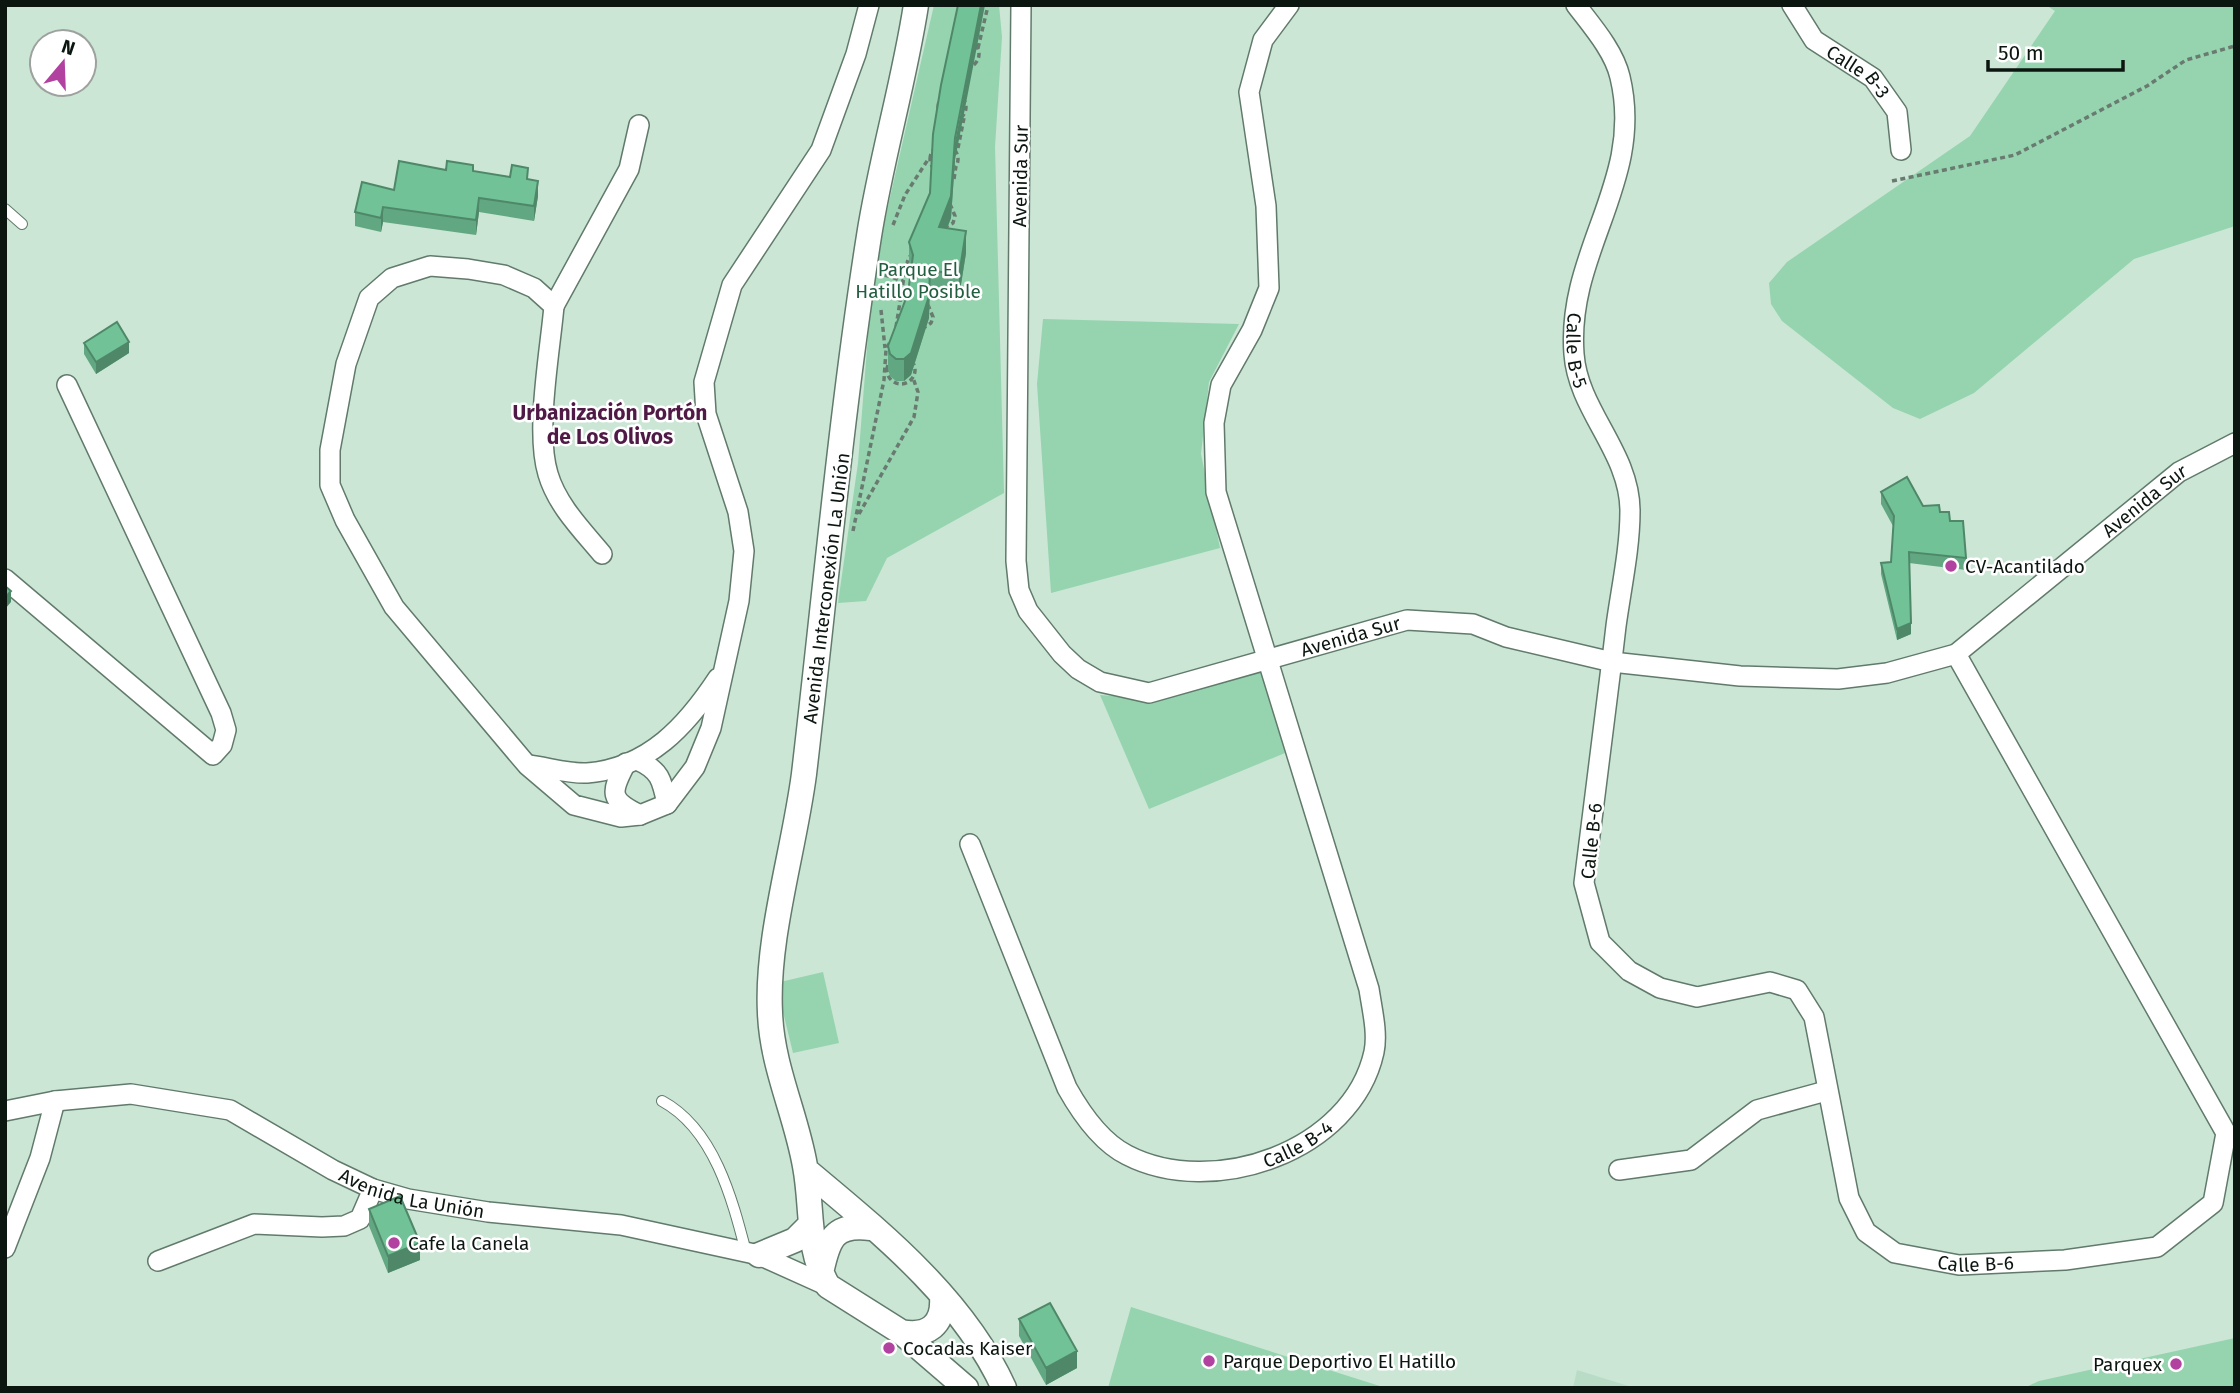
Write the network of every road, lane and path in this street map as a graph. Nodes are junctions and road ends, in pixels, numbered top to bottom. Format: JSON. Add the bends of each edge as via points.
{"nodes":[{"id":1,"x":869,"y":5,"type":"edge"},
{"id":2,"x":916,"y":5,"type":"edge"},
{"id":3,"x":1021,"y":5,"type":"edge"},
{"id":4,"x":1289,"y":5,"type":"edge"},
{"id":5,"x":1576,"y":5,"type":"edge"},
{"id":6,"x":1791,"y":5,"type":"edge"},
{"id":7,"x":988,"y":8,"type":"edge"},
{"id":8,"x":975,"y":16,"type":"edge"},
{"id":9,"x":960,"y":30,"type":"edge"},
{"id":10,"x":959,"y":40,"type":"junction"},
{"id":11,"x":2235,"y":46,"type":"edge"},
{"id":12,"x":978,"y":48,"type":"junction"},
{"id":13,"x":952,"y":61,"type":"junction"},
{"id":14,"x":972,"y":66,"type":"junction"},
{"id":15,"x":950,"y":72,"type":"edge"},
{"id":16,"x":970,"y":78,"type":"edge"},
{"id":17,"x":948,"y":83,"type":"edge"},
{"id":18,"x":968,"y":90,"type":"edge"},
{"id":19,"x":946,"y":94,"type":"junction"},
{"id":20,"x":965,"y":102,"type":"junction"},
{"id":21,"x":940,"y":114,"type":"junction"},
{"id":22,"x":964,"y":116,"type":"junction"},
{"id":23,"x":639,"y":125,"type":"dead end"},
{"id":24,"x":939,"y":125,"type":"edge"},
{"id":25,"x":939,"y":135,"type":"edge"},
{"id":26,"x":938,"y":145,"type":"junction"},
{"id":27,"x":1901,"y":150,"type":"dead end"},
{"id":28,"x":957,"y":153,"type":"junction"},
{"id":29,"x":929,"y":158,"type":"junction"},
{"id":30,"x":931,"y":166,"type":"junction"},
{"id":31,"x":956,"y":166,"type":"junction"},
{"id":32,"x":932,"y":177,"type":"edge"},
{"id":33,"x":1892,"y":181,"type":"dead end"},
{"id":34,"x":905,"y":195,"type":"dead end"},
{"id":35,"x":943,"y":201,"type":"edge"},
{"id":36,"x":950,"y":204,"type":"junction"},
{"id":37,"x":5,"y":209,"type":"edge"},
{"id":38,"x":22,"y":224,"type":"dead end"},
{"id":39,"x":948,"y":228,"type":"junction"},
{"id":40,"x":940,"y":229,"type":"edge"},
{"id":41,"x":943,"y":238,"type":"edge"},
{"id":42,"x":913,"y":246,"type":"edge"},
{"id":43,"x":939,"y":248,"type":"edge"},
{"id":44,"x":909,"y":256,"type":"junction"},
{"id":45,"x":934,"y":259,"type":"junction"},
{"id":46,"x":906,"y":264,"type":"junction"},
{"id":47,"x":876,"y":273,"type":"dead end"},
{"id":48,"x":928,"y":277,"type":"junction"},
{"id":49,"x":903,"y":281,"type":"junction"},
{"id":50,"x":928,"y":291,"type":"edge"},
{"id":51,"x":921,"y":301,"type":"edge"},
{"id":52,"x":554,"y":306,"type":"junction"},
{"id":53,"x":907,"y":307,"type":"edge"},
{"id":54,"x":904,"y":314,"type":"edge"},
{"id":55,"x":925,"y":328,"type":"junction"},
{"id":56,"x":918,"y":330,"type":"edge"},
{"id":57,"x":921,"y":340,"type":"edge"},
{"id":58,"x":918,"y":353,"type":"edge"},
{"id":59,"x":914,"y":365,"type":"junction"},
{"id":60,"x":886,"y":370,"type":"junction"},
{"id":61,"x":912,"y":378,"type":"junction"},
{"id":62,"x":67,"y":385,"type":"dead end"},
{"id":63,"x":2235,"y":443,"type":"edge"},
{"id":64,"x":856,"y":519,"type":"junction"},
{"id":65,"x":852,"y":536,"type":"dead end"},
{"id":66,"x":602,"y":554,"type":"dead end"},
{"id":67,"x":5,"y":579,"type":"edge"},
{"id":68,"x":1956,"y":654,"type":"junction"},
{"id":69,"x":1269,"y":659,"type":"junction"},
{"id":70,"x":1612,"y":662,"type":"junction"},
{"id":71,"x":727,"y":666,"type":"junction"},
{"id":72,"x":631,"y":761,"type":"junction"},
{"id":73,"x":527,"y":765,"type":"junction"},
{"id":74,"x":667,"y":804,"type":"junction"},
{"id":75,"x":640,"y":815,"type":"junction"},
{"id":76,"x":970,"y":844,"type":"dead end"},
{"id":77,"x":1826,"y":1091,"type":"junction"},
{"id":78,"x":55,"y":1101,"type":"junction"},
{"id":79,"x":662,"y":1101,"type":"dead end"},
{"id":80,"x":5,"y":1111,"type":"edge"},
{"id":81,"x":806,"y":1170,"type":"junction"},
{"id":82,"x":1619,"y":1170,"type":"dead end"},
{"id":83,"x":373,"y":1189,"type":"junction"},
{"id":84,"x":809,"y":1226,"type":"junction"},
{"id":85,"x":871,"y":1228,"type":"junction"},
{"id":86,"x":5,"y":1248,"type":"edge"},
{"id":87,"x":753,"y":1254,"type":"junction"},
{"id":88,"x":158,"y":1261,"type":"dead end"},
{"id":89,"x":825,"y":1280,"type":"junction"},
{"id":90,"x":943,"y":1297,"type":"junction"},
{"id":91,"x":901,"y":1332,"type":"junction"},
{"id":92,"x":972,"y":1333,"type":"junction"},
{"id":93,"x":962,"y":1386,"type":"edge"},
{"id":94,"x":1003,"y":1388,"type":"edge"}],
"edges":[{"from":1,"to":71,"type":"street","via":[[821,150],[732,285],[704,382],[706,414],[738,512],[744,551]]},
{"from":2,"to":81,"type":"street","name":"Avenida Interconexión La Unión","via":[[870,232],[800,802],[770,974],[774,1055]]},
{"from":3,"to":69,"type":"street","name":"Avenida Sur","via":[[1019,590],[1028,611],[1062,654],[1100,682],[1149,693]]},
{"from":4,"to":69,"type":"street","via":[[1263,40],[1249,92],[1266,206],[1269,288],[1221,385],[1214,423],[1216,492]]},
{"from":5,"to":70,"type":"street","name":"Calle B-5","via":[[1620,75],[1627,130],[1611,196],[1582,271],[1574,307],[1574,354],[1580,386],[1614,446],[1630,509]]},
{"from":6,"to":27,"type":"street","name":"Calle B-3","via":[[1815,40],[1873,78],[1897,112]]},
{"from":7,"to":8,"type":"path"},
{"from":7,"to":12,"type":"path"},
{"from":9,"to":10,"type":"path"},
{"from":10,"to":12,"type":"path"},
{"from":10,"to":13,"type":"path","via":[[953,46]]},
{"from":11,"to":33,"type":"path","via":[[2186,60],[2147,86],[2015,155]]},
{"from":12,"to":14,"type":"path"},
{"from":13,"to":14,"type":"path"},
{"from":13,"to":15,"type":"path"},
{"from":14,"to":16,"type":"path"},
{"from":17,"to":19,"type":"path"},
{"from":18,"to":20,"type":"path"},
{"from":19,"to":20,"type":"path","via":[[955,93]]},
{"from":19,"to":21,"type":"path","via":[[940,99]]},
{"from":20,"to":22,"type":"path"},
{"from":21,"to":22,"type":"path","via":[[952,122]]},
{"from":21,"to":24,"type":"path"},
{"from":22,"to":28,"type":"path"},
{"from":23,"to":52,"type":"street","via":[[629,169]]},
{"from":25,"to":26,"type":"path"},
{"from":26,"to":28,"type":"path","via":[[946,144]]},
{"from":26,"to":29,"type":"path"},
{"from":28,"to":31,"type":"path"},
{"from":29,"to":30,"type":"path"},
{"from":29,"to":34,"type":"path"},
{"from":30,"to":31,"type":"path","via":[[943,173]]},
{"from":30,"to":32,"type":"path"},
{"from":31,"to":36,"type":"path"},
{"from":35,"to":36,"type":"path"},
{"from":36,"to":39,"type":"path","via":[[955,216]]},
{"from":37,"to":38,"type":"lane"},
{"from":39,"to":40,"type":"path"},
{"from":39,"to":41,"type":"path"},
{"from":42,"to":44,"type":"path"},
{"from":43,"to":45,"type":"path"},
{"from":44,"to":45,"type":"path","via":[[923,250]]},
{"from":44,"to":46,"type":"path"},
{"from":45,"to":48,"type":"path"},
{"from":46,"to":48,"type":"path","via":[[914,277]]},
{"from":46,"to":49,"type":"path"},
{"from":47,"to":49,"type":"path"},
{"from":48,"to":50,"type":"path"},
{"from":49,"to":60,"type":"path","via":[[895,332],[886,350]]},
{"from":51,"to":55,"type":"path","via":[[932,310]]},
{"from":52,"to":66,"type":"street","via":[[542,446],[546,466],[568,513]]},
{"from":52,"to":73,"type":"street","via":[[534,288],[504,275],[430,266],[392,278],[369,298],[346,364],[330,450],[330,485],[394,607]]},
{"from":53,"to":54,"type":"path"},
{"from":55,"to":56,"type":"path"},
{"from":55,"to":57,"type":"path"},
{"from":58,"to":59,"type":"path"},
{"from":59,"to":60,"type":"path","via":[[903,356],[895,357]]},
{"from":59,"to":61,"type":"path"},
{"from":60,"to":61,"type":"path","via":[[894,383],[901,385]]},
{"from":60,"to":64,"type":"path"},
{"from":61,"to":64,"type":"path","via":[[918,392],[914,417]]},
{"from":62,"to":67,"type":"street","via":[[200,664],[226,730],[222,745],[213,755]]},
{"from":63,"to":68,"type":"street","name":"Avenida Sur","via":[[2179,472]]},
{"from":64,"to":65,"type":"path"},
{"from":68,"to":70,"type":"street","name":"Avenida Sur","via":[[1887,673],[1795,680]]},
{"from":68,"to":77,"type":"street","name":"Calle B-6","via":[[2226,1133],[2213,1203],[2157,1247],[2065,1260],[1959,1265],[1895,1253],[1866,1232],[1849,1198]]},
{"from":69,"to":70,"type":"street","name":"Avenida Sur","via":[[1376,626],[1435,620],[1473,624],[1506,637]]},
{"from":69,"to":76,"type":"street","name":"Calle B-4","via":[[1369,989],[1374,1022],[1374,1051],[1362,1085],[1343,1111],[1293,1150],[1239,1170],[1180,1171],[1124,1154],[1104,1137],[1080,1112],[1068,1088]]},
{"from":70,"to":77,"type":"street","name":"Calle B-6","via":[[1584,883],[1600,942],[1629,971],[1660,988],[1697,997],[1770,982],[1797,990],[1814,1017]]},
{"from":71,"to":72,"type":"street","via":[[692,717],[655,750]]},
{"from":71,"to":74,"type":"street","via":[[695,767]]},
{"from":72,"to":73,"type":"street","via":[[586,773]]},
{"from":72,"to":74,"type":"street","via":[[655,768]]},
{"from":72,"to":75,"type":"street","via":[[615,783],[614,793],[619,805]]},
{"from":73,"to":75,"type":"street","via":[[574,806],[621,817]]},
{"from":74,"to":75,"type":"street"},
{"from":77,"to":82,"type":"street","via":[[1757,1110],[1691,1160]]},
{"from":78,"to":80,"type":"street","name":"Avenida La Unión"},
{"from":78,"to":83,"type":"street","name":"Avenida La Unión","via":[[131,1094],[230,1110]]},
{"from":78,"to":86,"type":"street","via":[[40,1158]]},
{"from":79,"to":87,"type":"lane","via":[[682,1112],[710,1150]]},
{"from":81,"to":84,"type":"street"},
{"from":81,"to":85,"type":"street"},
{"from":83,"to":87,"type":"street","name":"Avenida La Unión","via":[[488,1212],[621,1225]]},
{"from":83,"to":88,"type":"street","via":[[360,1219],[344,1226],[254,1224]]},
{"from":84,"to":87,"type":"street","via":[[794,1240]]},
{"from":84,"to":89,"type":"street","via":[[814,1256]]},
{"from":85,"to":89,"type":"street","via":[[855,1226],[829,1242]]},
{"from":85,"to":90,"type":"street"},
{"from":87,"to":89,"type":"street","name":"Avenida La Unión"},
{"from":89,"to":91,"type":"street","name":"Avenida La Unión"},
{"from":90,"to":91,"type":"street","via":[[934,1327],[924,1334]]},
{"from":90,"to":92,"type":"street"},
{"from":91,"to":93,"type":"street","name":"Avenida La Unión"},
{"from":92,"to":93,"type":"street"},
{"from":92,"to":94,"type":"street"}]}
